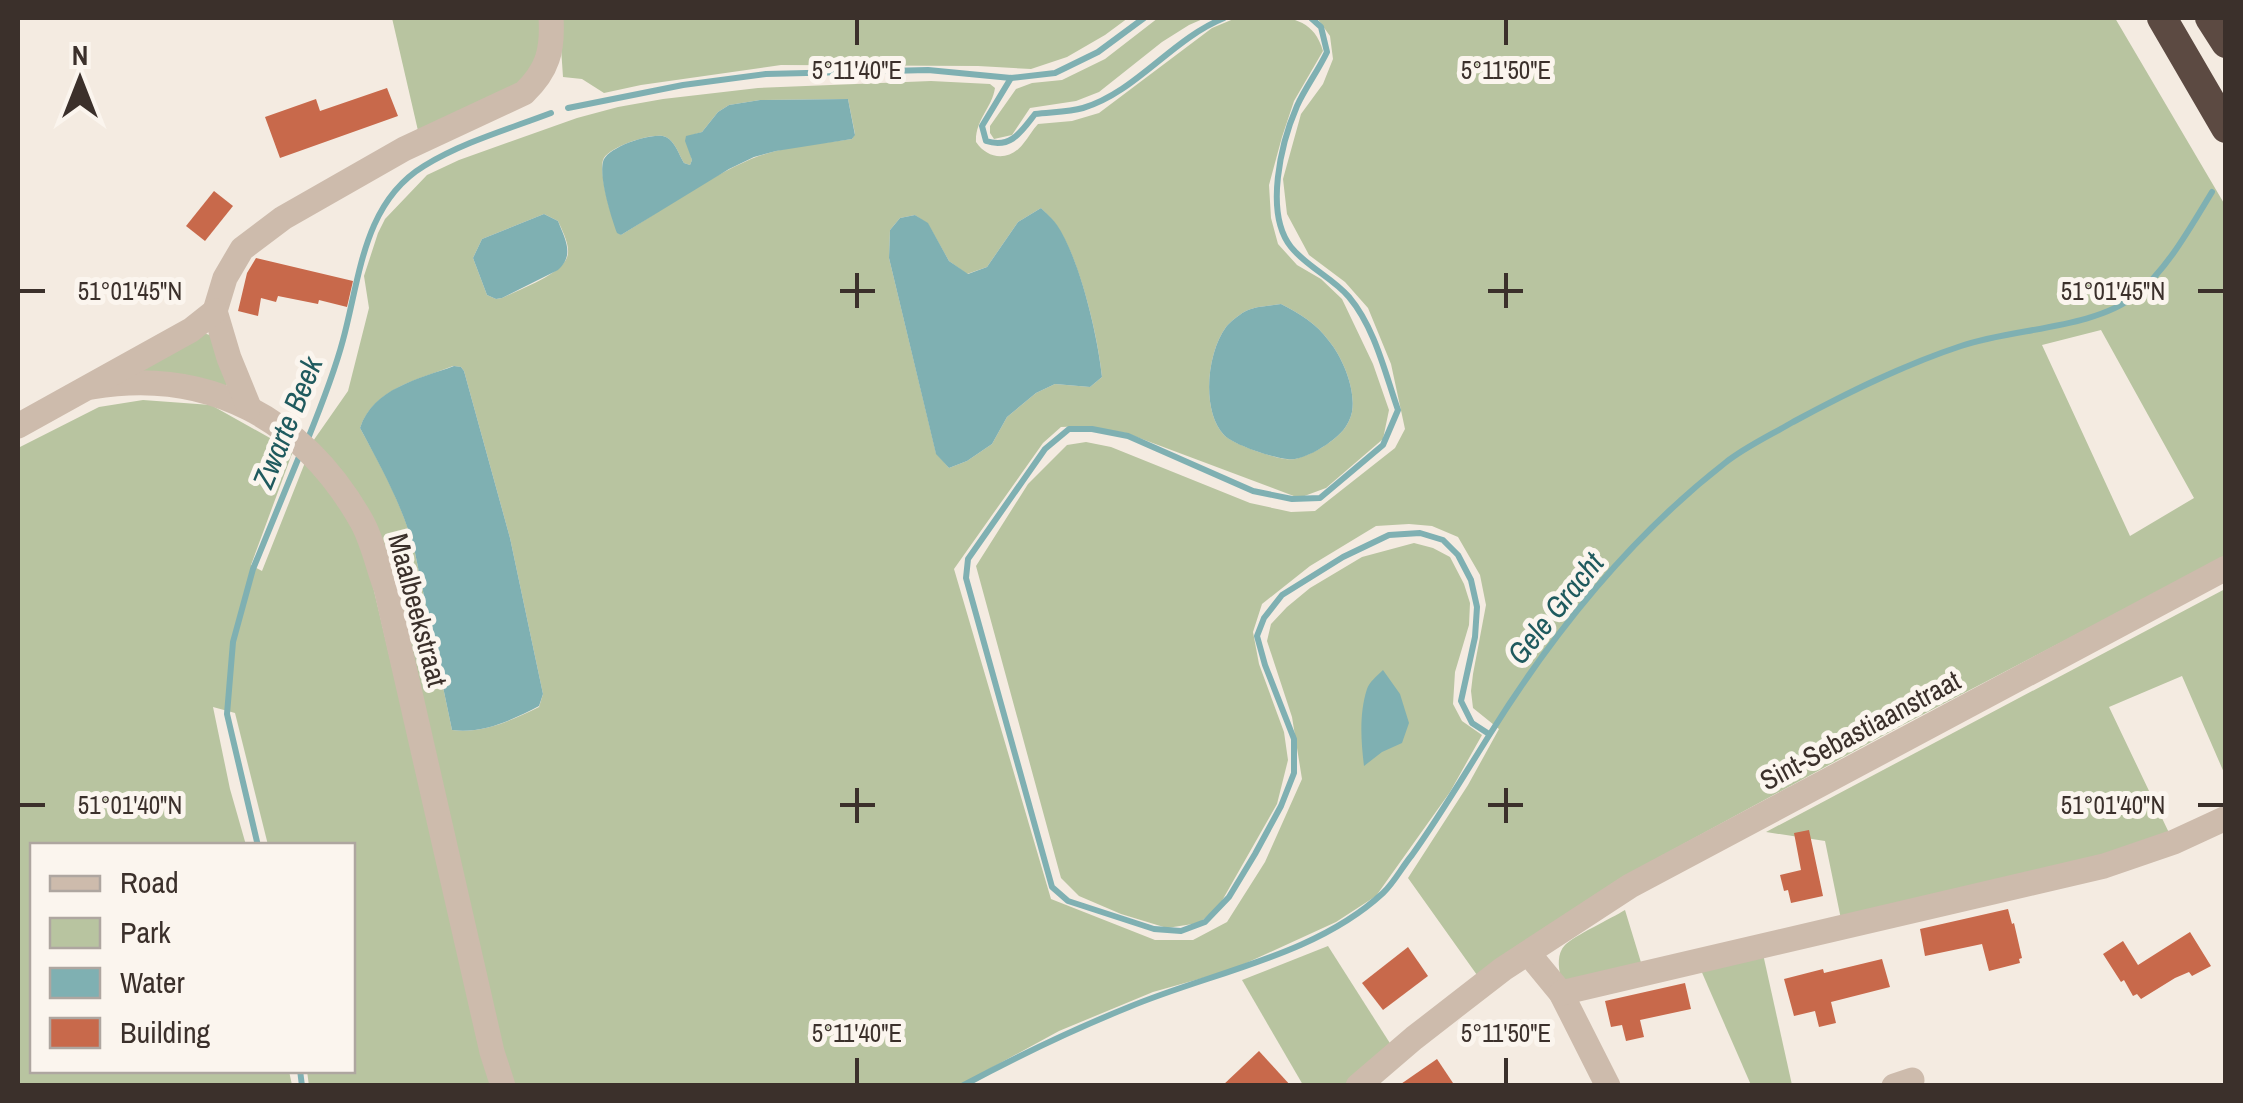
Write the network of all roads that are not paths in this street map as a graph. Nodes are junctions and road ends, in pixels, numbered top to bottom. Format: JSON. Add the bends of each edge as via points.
{"nodes":[{"id":1,"x":550,"y":18,"type":"edge"},
{"id":2,"x":2162,"y":18,"type":"edge"},
{"id":3,"x":2210,"y":18,"type":"edge"},
{"id":4,"x":2226,"y":43,"type":"edge"},
{"id":5,"x":2226,"y":128,"type":"edge"},
{"id":6,"x":214,"y":311,"type":"junction"},
{"id":7,"x":92,"y":387,"type":"junction"},
{"id":8,"x":249,"y":408,"type":"junction"},
{"id":9,"x":18,"y":426,"type":"edge"},
{"id":10,"x":2226,"y":568,"type":"edge"},
{"id":11,"x":2226,"y":818,"type":"edge"},
{"id":12,"x":1528,"y":952,"type":"junction"},
{"id":13,"x":1561,"y":993,"type":"junction"},
{"id":14,"x":503,"y":1086,"type":"edge"},
{"id":15,"x":1358,"y":1086,"type":"edge"},
{"id":16,"x":1608,"y":1086,"type":"edge"}],
"edges":[{"from":1,"to":6,"type":"street","via":[[548,60],[524,93],[404,150],[264,231],[233,262]]},
{"from":2,"to":5,"type":"highway"},
{"from":3,"to":4,"type":"highway"},
{"from":6,"to":7,"type":"street"},
{"from":6,"to":8,"type":"street"},
{"from":7,"to":8,"type":"street","name":"Maalbeekstraat","via":[[184,386]]},
{"from":7,"to":9,"type":"street"},
{"from":8,"to":14,"type":"street","name":"Maalbeekstraat","via":[[313,453],[364,526],[386,588]]},
{"from":10,"to":12,"type":"street","name":"Sint-Sebastiaanstraat","via":[[1630,886]]},
{"from":11,"to":13,"type":"street","via":[[2104,866]]},
{"from":12,"to":13,"type":"street"},
{"from":12,"to":15,"type":"street","name":"Sint-Sebastiaanstraat"},
{"from":13,"to":16,"type":"street"}]}
